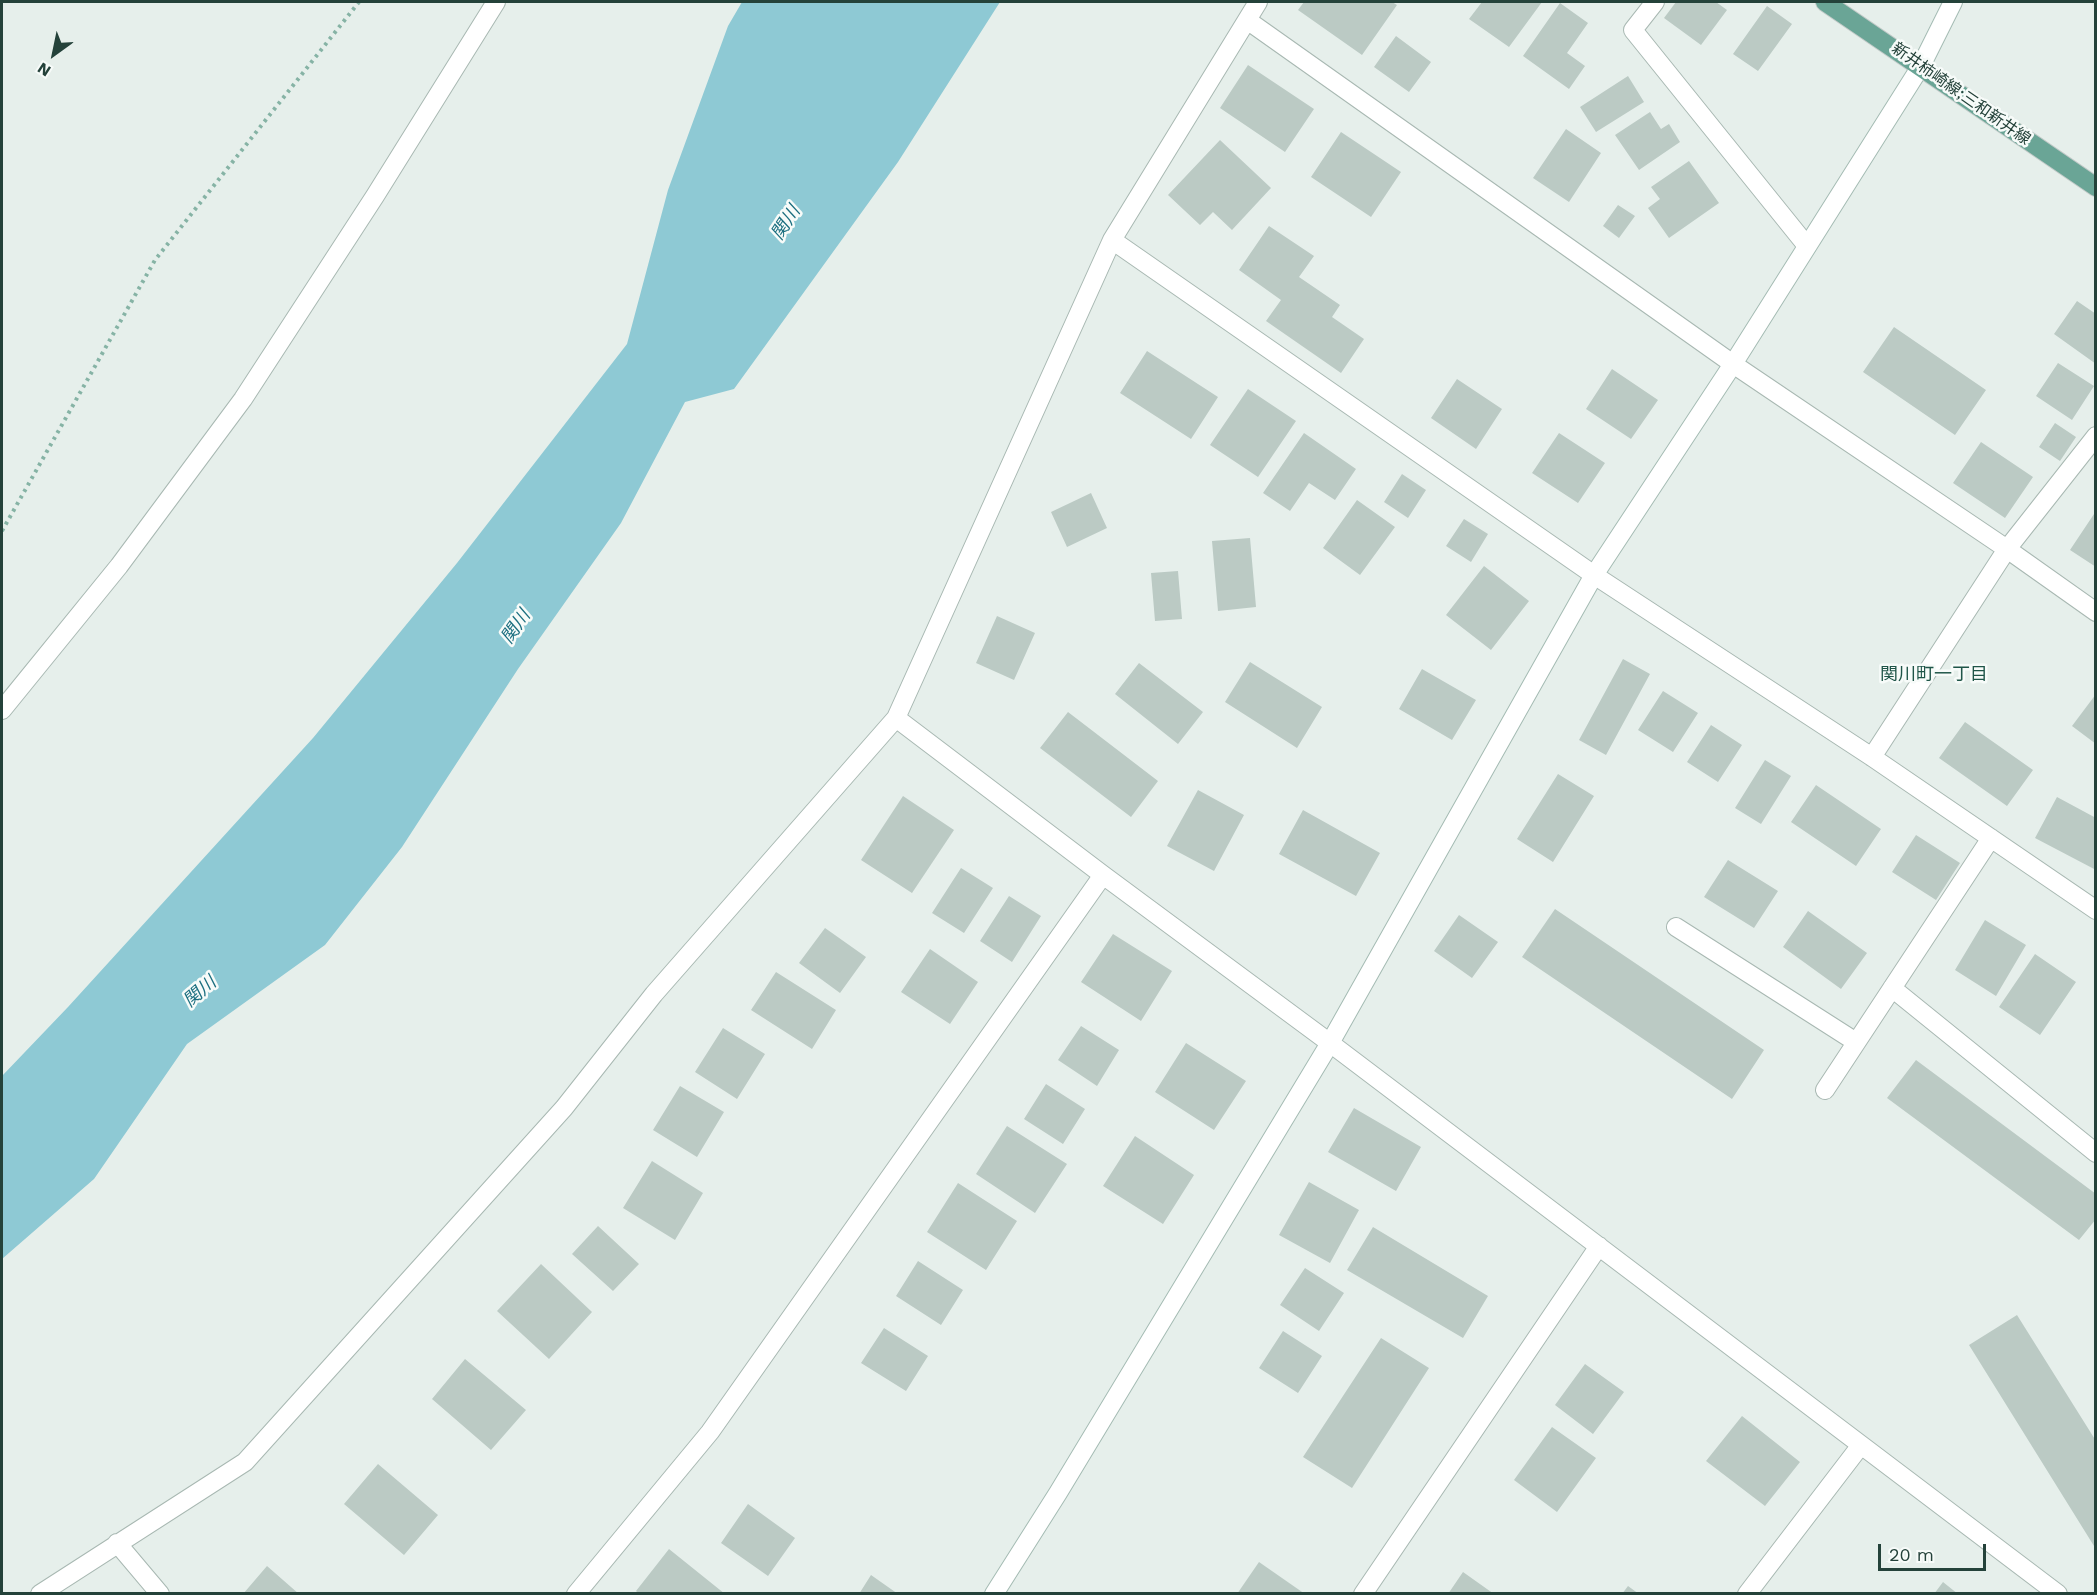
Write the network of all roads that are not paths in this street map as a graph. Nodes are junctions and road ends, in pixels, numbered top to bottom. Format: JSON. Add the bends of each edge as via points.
{"nodes":[{"id":1,"x":496,"y":2,"type":"edge"},
{"id":2,"x":1258,"y":2,"type":"edge"},
{"id":3,"x":1655,"y":2,"type":"edge"},
{"id":4,"x":1825,"y":2,"type":"edge"},
{"id":5,"x":1953,"y":2,"type":"edge"},
{"id":6,"x":1247,"y":20,"type":"junction"},
{"id":7,"x":1921,"y":66,"type":"junction"},
{"id":8,"x":2096,"y":187,"type":"edge"},
{"id":9,"x":1112,"y":240,"type":"junction"},
{"id":10,"x":1807,"y":246,"type":"junction"},
{"id":11,"x":1733,"y":364,"type":"junction"},
{"id":12,"x":2096,"y":436,"type":"edge"},
{"id":13,"x":2007,"y":549,"type":"junction"},
{"id":14,"x":1594,"y":575,"type":"junction"},
{"id":15,"x":2096,"y":612,"type":"edge"},
{"id":16,"x":2,"y":710,"type":"edge"},
{"id":17,"x":896,"y":718,"type":"junction"},
{"id":18,"x":1872,"y":757,"type":"junction"},
{"id":19,"x":1991,"y":838,"type":"junction"},
{"id":20,"x":1103,"y":875,"type":"junction"},
{"id":21,"x":2096,"y":910,"type":"edge"},
{"id":22,"x":1676,"y":927,"type":"dead end"},
{"id":23,"x":1892,"y":988,"type":"junction"},
{"id":24,"x":1856,"y":1042,"type":"junction"},
{"id":25,"x":1330,"y":1043,"type":"junction"},
{"id":26,"x":1825,"y":1090,"type":"dead end"},
{"id":27,"x":2096,"y":1153,"type":"edge"},
{"id":28,"x":1599,"y":1246,"type":"junction"},
{"id":29,"x":1861,"y":1445,"type":"junction"},
{"id":30,"x":117,"y":1543,"type":"junction"},
{"id":31,"x":581,"y":1592,"type":"edge"},
{"id":32,"x":40,"y":1593,"type":"edge"},
{"id":33,"x":160,"y":1593,"type":"edge"},
{"id":34,"x":994,"y":1593,"type":"edge"},
{"id":35,"x":1363,"y":1593,"type":"edge"},
{"id":36,"x":1747,"y":1593,"type":"edge"},
{"id":37,"x":2058,"y":1593,"type":"edge"}],
"edges":[{"from":1,"to":16,"type":"street","via":[[243,399],[119,566]]},
{"from":2,"to":6,"type":"street"},
{"from":3,"to":10,"type":"street","via":[[1632,30]]},
{"from":4,"to":7,"type":"main road","name":"新井柿崎線;三和新井線"},
{"from":5,"to":7,"type":"street"},
{"from":6,"to":9,"type":"street"},
{"from":6,"to":11,"type":"street"},
{"from":7,"to":8,"type":"main road","name":"新井柿崎線;三和新井線"},
{"from":7,"to":10,"type":"street"},
{"from":9,"to":14,"type":"street"},
{"from":9,"to":17,"type":"street"},
{"from":10,"to":11,"type":"street"},
{"from":11,"to":13,"type":"street"},
{"from":11,"to":14,"type":"street"},
{"from":12,"to":13,"type":"street"},
{"from":13,"to":15,"type":"street"},
{"from":13,"to":18,"type":"street"},
{"from":14,"to":18,"type":"street"},
{"from":14,"to":25,"type":"street"},
{"from":17,"to":20,"type":"street"},
{"from":17,"to":30,"type":"street","via":[[654,994],[564,1108],[245,1462]]},
{"from":18,"to":19,"type":"street"},
{"from":19,"to":21,"type":"street"},
{"from":19,"to":23,"type":"street"},
{"from":20,"to":25,"type":"street"},
{"from":20,"to":31,"type":"street","via":[[710,1432]]},
{"from":22,"to":24,"type":"street"},
{"from":23,"to":24,"type":"street"},
{"from":23,"to":27,"type":"street"},
{"from":24,"to":26,"type":"street"},
{"from":25,"to":28,"type":"street"},
{"from":25,"to":34,"type":"street"},
{"from":28,"to":29,"type":"street"},
{"from":28,"to":35,"type":"street"},
{"from":29,"to":36,"type":"street"},
{"from":29,"to":37,"type":"street"},
{"from":30,"to":32,"type":"street"},
{"from":30,"to":33,"type":"street"}]}
